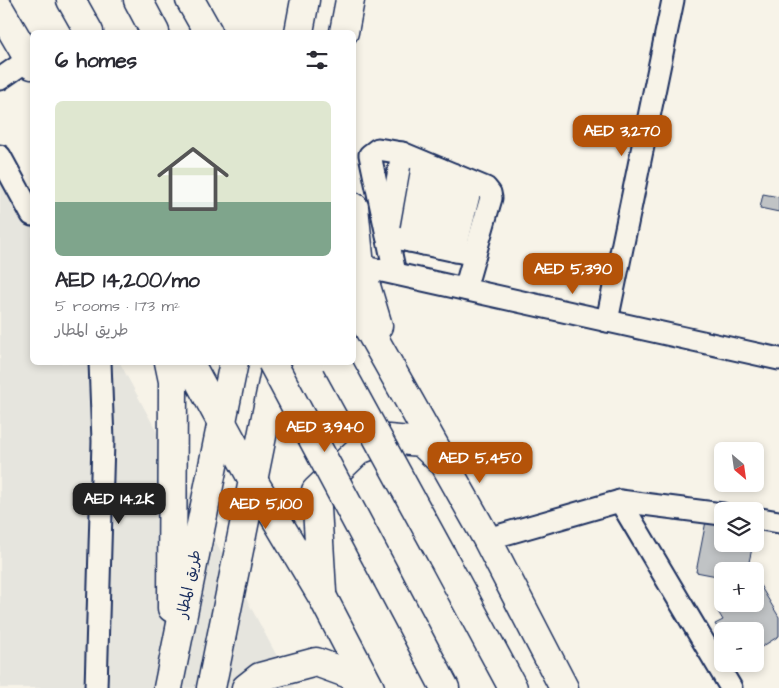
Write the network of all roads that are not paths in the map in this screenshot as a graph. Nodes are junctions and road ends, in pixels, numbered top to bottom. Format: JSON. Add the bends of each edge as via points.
{"nodes":[{"id":1,"x":70,"y":0,"type":"edge"},
{"id":2,"x":138,"y":0,"type":"edge"},
{"id":3,"x":190,"y":0,"type":"edge"},
{"id":4,"x":305,"y":0,"type":"edge"},
{"id":5,"x":350,"y":0,"type":"edge"},
{"id":6,"x":673,"y":0,"type":"edge"},
{"id":7,"x":0,"y":10,"type":"edge"},
{"id":8,"x":88,"y":30,"type":"edge"},
{"id":9,"x":154,"y":30,"type":"edge"},
{"id":10,"x":207,"y":30,"type":"edge"},
{"id":11,"x":298,"y":30,"type":"edge"},
{"id":12,"x":344,"y":30,"type":"edge"},
{"id":13,"x":30,"y":60,"type":"edge"},
{"id":14,"x":30,"y":63,"type":"edge"},
{"id":15,"x":0,"y":78,"type":"edge"},
{"id":16,"x":402,"y":153,"type":"junction"},
{"id":17,"x":0,"y":156,"type":"edge"},
{"id":18,"x":447,"y":172,"type":"junction"},
{"id":19,"x":30,"y":211,"type":"edge"},
{"id":20,"x":356,"y":227,"type":"edge"},
{"id":21,"x":387,"y":236,"type":"junction"},
{"id":22,"x":440,"y":248,"type":"junction"},
{"id":23,"x":360,"y":266,"type":"junction"},
{"id":24,"x":395,"y":273,"type":"junction"},
{"id":25,"x":465,"y":289,"type":"junction"},
{"id":26,"x":356,"y":307,"type":"edge"},
{"id":27,"x":607,"y":321,"type":"junction"},
{"id":28,"x":779,"y":359,"type":"edge"},
{"id":29,"x":100,"y":365,"type":"edge"},
{"id":30,"x":170,"y":365,"type":"edge"},
{"id":31,"x":191,"y":365,"type":"edge"},
{"id":32,"x":233,"y":365,"type":"edge"},
{"id":33,"x":274,"y":365,"type":"edge"},
{"id":34,"x":276,"y":365,"type":"edge"},
{"id":35,"x":338,"y":365,"type":"edge"},
{"id":36,"x":392,"y":370,"type":"junction"},
{"id":37,"x":222,"y":424,"type":"junction"},
{"id":38,"x":444,"y":464,"type":"junction"},
{"id":39,"x":254,"y":482,"type":"junction"},
{"id":40,"x":620,"y":500,"type":"junction"},
{"id":41,"x":714,"y":513,"type":"edge"},
{"id":42,"x":764,"y":520,"type":"edge"},
{"id":43,"x":779,"y":522,"type":"edge"},
{"id":44,"x":487,"y":539,"type":"junction"},
{"id":45,"x":322,"y":596,"type":"junction"},
{"id":46,"x":170,"y":678,"type":"edge"},
{"id":47,"x":96,"y":688,"type":"edge"},
{"id":48,"x":212,"y":688,"type":"edge"},
{"id":49,"x":246,"y":688,"type":"edge"},
{"id":50,"x":368,"y":688,"type":"edge"},
{"id":51,"x":445,"y":688,"type":"edge"},
{"id":52,"x":513,"y":688,"type":"edge"},
{"id":53,"x":564,"y":688,"type":"edge"},
{"id":54,"x":731,"y":688,"type":"edge"}],
"edges":[{"from":1,"to":8,"type":"main road"},
{"from":2,"to":9,"type":"main road"},
{"from":3,"to":10,"type":"main road"},
{"from":4,"to":11,"type":"main road"},
{"from":5,"to":12,"type":"main road"},
{"from":6,"to":27,"type":"street"},
{"from":7,"to":13,"type":"main road"},
{"from":14,"to":15,"type":"street"},
{"from":16,"to":18,"type":"street"},
{"from":16,"to":21,"type":"street"},
{"from":16,"to":21,"type":"street","via":[[378,148],[370,155]]},
{"from":17,"to":19,"type":"street"},
{"from":18,"to":22,"type":"street"},
{"from":18,"to":22,"type":"street"},
{"from":18,"to":22,"type":"street","via":[[486,188],[491,198]]},
{"from":20,"to":23,"type":"main road"},
{"from":21,"to":22,"type":"street"},
{"from":21,"to":24,"type":"street"},
{"from":22,"to":25,"type":"street"},
{"from":23,"to":24,"type":"street"},
{"from":23,"to":36,"type":"main road"},
{"from":24,"to":25,"type":"street"},
{"from":25,"to":27,"type":"street"},
{"from":26,"to":36,"type":"main road"},
{"from":27,"to":28,"type":"street"},
{"from":29,"to":47,"type":"street","via":[[103,440]]},
{"from":30,"to":46,"type":"main road","via":[[174,381]]},
{"from":31,"to":37,"type":"main road"},
{"from":32,"to":37,"type":"main road","name":"طريق المطار"},
{"from":33,"to":51,"type":"main road","bridge":true},
{"from":34,"to":39,"type":"main road"},
{"from":35,"to":52,"type":"main road","bridge":true},
{"from":36,"to":38,"type":"main road"},
{"from":37,"to":39,"type":"main road"},
{"from":37,"to":46,"type":"main road","name":"طريق المطار"},
{"from":38,"to":44,"type":"main road"},
{"from":38,"to":45,"type":"main road","via":[[421,442],[388,439],[358,450],[316,491]]},
{"from":39,"to":45,"type":"main road"},
{"from":39,"to":48,"type":"main road"},
{"from":40,"to":41,"type":"street"},
{"from":40,"to":44,"type":"street"},
{"from":40,"to":54,"type":"street"},
{"from":42,"to":43,"type":"street"},
{"from":44,"to":53,"type":"main road"},
{"from":45,"to":50,"type":"main road"},
{"from":49,"to":50,"type":"main road","via":[[260,677],[316,662],[349,674]]}]}
